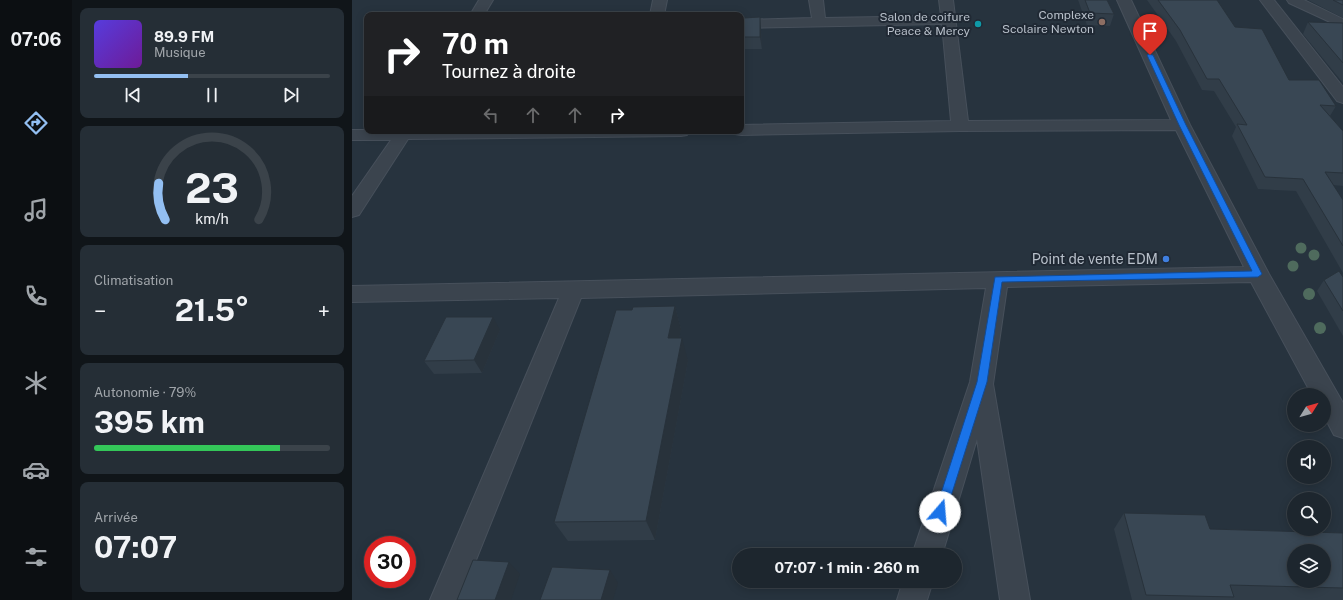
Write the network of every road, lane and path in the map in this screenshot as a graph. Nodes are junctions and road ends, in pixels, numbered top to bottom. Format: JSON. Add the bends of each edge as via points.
{"nodes":[{"id":1,"x":486,"y":0,"type":"edge"},
{"id":2,"x":660,"y":0,"type":"edge"},
{"id":3,"x":816,"y":0,"type":"edge"},
{"id":4,"x":946,"y":0,"type":"edge"},
{"id":5,"x":1124,"y":0,"type":"edge"},
{"id":6,"x":1267,"y":0,"type":"edge"},
{"id":7,"x":1294,"y":0,"type":"edge"},
{"id":8,"x":479,"y":12,"type":"edge"},
{"id":9,"x":658,"y":12,"type":"edge"},
{"id":10,"x":948,"y":20,"type":"junction"},
{"id":11,"x":819,"y":22,"type":"junction"},
{"id":12,"x":744,"y":24,"type":"edge"},
{"id":13,"x":1343,"y":24,"type":"edge"},
{"id":14,"x":1343,"y":98,"type":"edge"},
{"id":15,"x":1182,"y":125,"type":"junction"},
{"id":16,"x":960,"y":126,"type":"junction"},
{"id":17,"x":744,"y":130,"type":"edge"},
{"id":18,"x":378,"y":134,"type":"edge"},
{"id":19,"x":403,"y":134,"type":"edge"},
{"id":20,"x":352,"y":135,"type":"edge"},
{"id":21,"x":352,"y":211,"type":"edge"},
{"id":22,"x":1258,"y":274,"type":"junction"},
{"id":23,"x":998,"y":279,"type":"junction"},
{"id":24,"x":573,"y":290,"type":"junction"},
{"id":25,"x":352,"y":294,"type":"edge"},
{"id":26,"x":982,"y":382,"type":"junction"},
{"id":27,"x":1343,"y":427,"type":"edge"},
{"id":28,"x":928,"y":548,"type":"edge"},
{"id":29,"x":916,"y":588,"type":"edge"},
{"id":30,"x":445,"y":600,"type":"edge"},
{"id":31,"x":912,"y":600,"type":"edge"},
{"id":32,"x":1015,"y":600,"type":"edge"}],
"edges":[{"from":1,"to":8,"type":"street"},
{"from":2,"to":9,"type":"street"},
{"from":3,"to":11,"type":"street"},
{"from":4,"to":10,"type":"street"},
{"from":5,"to":15,"type":"street"},
{"from":6,"to":14,"type":"street"},
{"from":7,"to":13,"type":"street"},
{"from":10,"to":11,"type":"street"},
{"from":10,"to":16,"type":"street"},
{"from":11,"to":12,"type":"street"},
{"from":15,"to":16,"type":"street"},
{"from":15,"to":22,"type":"street"},
{"from":16,"to":17,"type":"street"},
{"from":18,"to":20,"type":"street"},
{"from":19,"to":21,"type":"street"},
{"from":22,"to":23,"type":"street"},
{"from":22,"to":27,"type":"street"},
{"from":23,"to":24,"type":"street"},
{"from":23,"to":26,"type":"street"},
{"from":24,"to":25,"type":"street"},
{"from":24,"to":30,"type":"street"},
{"from":26,"to":28,"type":"street"},
{"from":26,"to":32,"type":"street"},
{"from":29,"to":31,"type":"street"}]}
